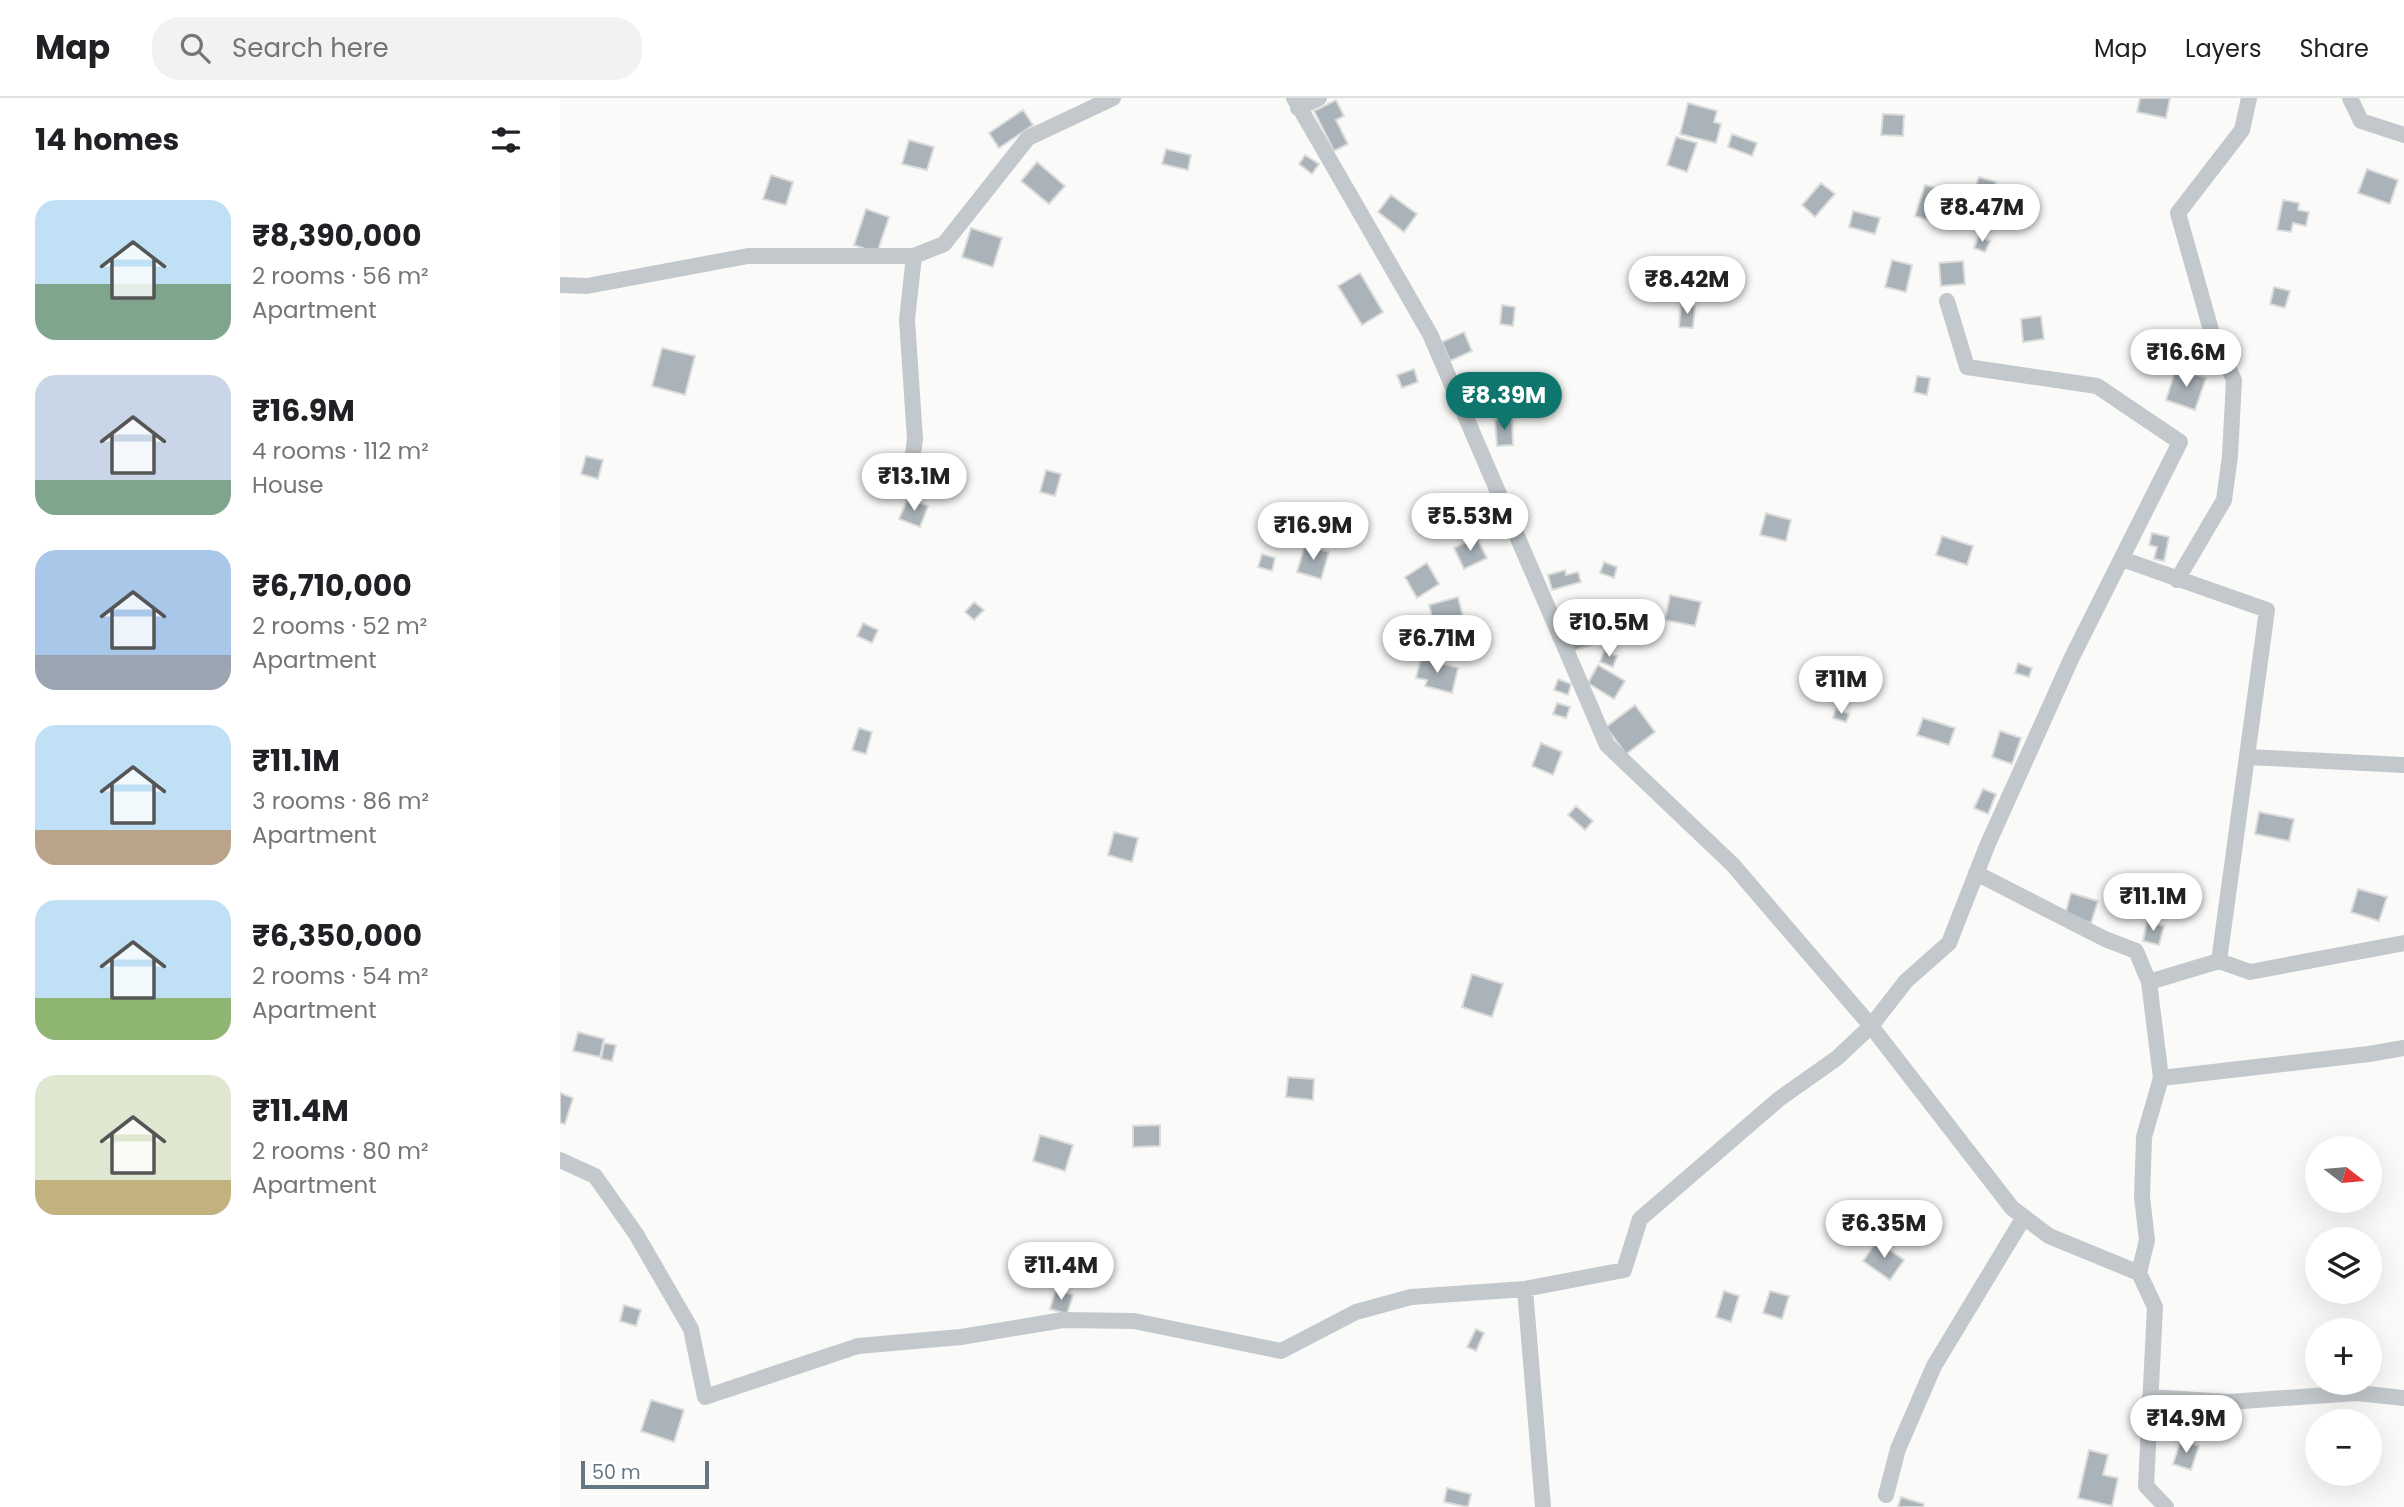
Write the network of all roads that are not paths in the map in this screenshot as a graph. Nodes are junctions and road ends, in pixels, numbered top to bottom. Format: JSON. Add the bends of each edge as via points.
{"nodes":[{"id":1,"x":1113,"y":98,"type":"edge"},
{"id":2,"x":1319,"y":98,"type":"edge"},
{"id":3,"x":2249,"y":98,"type":"edge"},
{"id":4,"x":2350,"y":98,"type":"edge"},
{"id":5,"x":1296,"y":103,"type":"edge"},
{"id":6,"x":2404,"y":135,"type":"edge"},
{"id":7,"x":914,"y":256,"type":"junction"},
{"id":8,"x":560,"y":285,"type":"edge"},
{"id":9,"x":1947,"y":301,"type":"dead end"},
{"id":10,"x":910,"y":477,"type":"dead end"},
{"id":11,"x":2122,"y":559,"type":"junction"},
{"id":12,"x":2177,"y":580,"type":"junction"},
{"id":13,"x":2246,"y":757,"type":"junction"},
{"id":14,"x":2404,"y":765,"type":"edge"},
{"id":15,"x":1976,"y":873,"type":"junction"},
{"id":16,"x":2404,"y":943,"type":"edge"},
{"id":17,"x":2219,"y":961,"type":"junction"},
{"id":18,"x":2149,"y":982,"type":"junction"},
{"id":19,"x":1871,"y":1026,"type":"junction"},
{"id":20,"x":2404,"y":1048,"type":"edge"},
{"id":21,"x":2161,"y":1078,"type":"junction"},
{"id":22,"x":560,"y":1160,"type":"edge"},
{"id":23,"x":2024,"y":1217,"type":"junction"},
{"id":24,"x":2139,"y":1273,"type":"junction"},
{"id":25,"x":1525,"y":1289,"type":"junction"},
{"id":26,"x":2150,"y":1397,"type":"junction"},
{"id":27,"x":2404,"y":1398,"type":"edge"},
{"id":28,"x":1886,"y":1495,"type":"dead end"},
{"id":29,"x":1543,"y":1507,"type":"edge"},
{"id":30,"x":2166,"y":1507,"type":"edge"}],
"edges":[{"from":1,"to":7,"type":"street","via":[[1028,138],[944,244]]},
{"from":2,"to":5,"type":"street"},
{"from":3,"to":12,"type":"street","via":[[2242,130],[2178,213],[2211,330],[2234,380],[2224,500]]},
{"from":4,"to":6,"type":"street","via":[[2361,121]]},
{"from":5,"to":19,"type":"street","via":[[1430,334],[1607,745],[1733,865]]},
{"from":7,"to":8,"type":"street","via":[[748,256],[587,286]]},
{"from":7,"to":10,"type":"street","via":[[907,320],[915,439]]},
{"from":9,"to":11,"type":"street","via":[[1967,367],[2097,386],[2180,442]]},
{"from":11,"to":12,"type":"street"},
{"from":11,"to":15,"type":"street","via":[[2072,657]]},
{"from":12,"to":13,"type":"street","via":[[2267,610]]},
{"from":13,"to":14,"type":"street"},
{"from":13,"to":17,"type":"street"},
{"from":15,"to":18,"type":"street","via":[[2136,951]]},
{"from":15,"to":19,"type":"street","via":[[1949,943],[1906,981]]},
{"from":16,"to":17,"type":"street","via":[[2250,972]]},
{"from":17,"to":18,"type":"street"},
{"from":18,"to":21,"type":"street"},
{"from":19,"to":23,"type":"street","via":[[2012,1208]]},
{"from":19,"to":25,"type":"street","via":[[1640,1219],[1624,1270]]},
{"from":20,"to":21,"type":"street"},
{"from":21,"to":24,"type":"street","via":[[2144,1137],[2142,1197],[2147,1240]]},
{"from":22,"to":25,"type":"street","via":[[595,1176],[636,1234],[691,1329],[705,1397],[858,1346],[961,1337],[1063,1320],[1133,1321],[1280,1351],[1356,1312],[1411,1297]]},
{"from":23,"to":24,"type":"street","via":[[2049,1236]]},
{"from":23,"to":28,"type":"street","via":[[1934,1366],[1898,1449]]},
{"from":24,"to":26,"type":"street","via":[[2155,1307]]},
{"from":25,"to":29,"type":"street"},
{"from":26,"to":27,"type":"street","via":[[2228,1402],[2357,1393]]},
{"from":26,"to":30,"type":"street","via":[[2146,1486]]}]}
